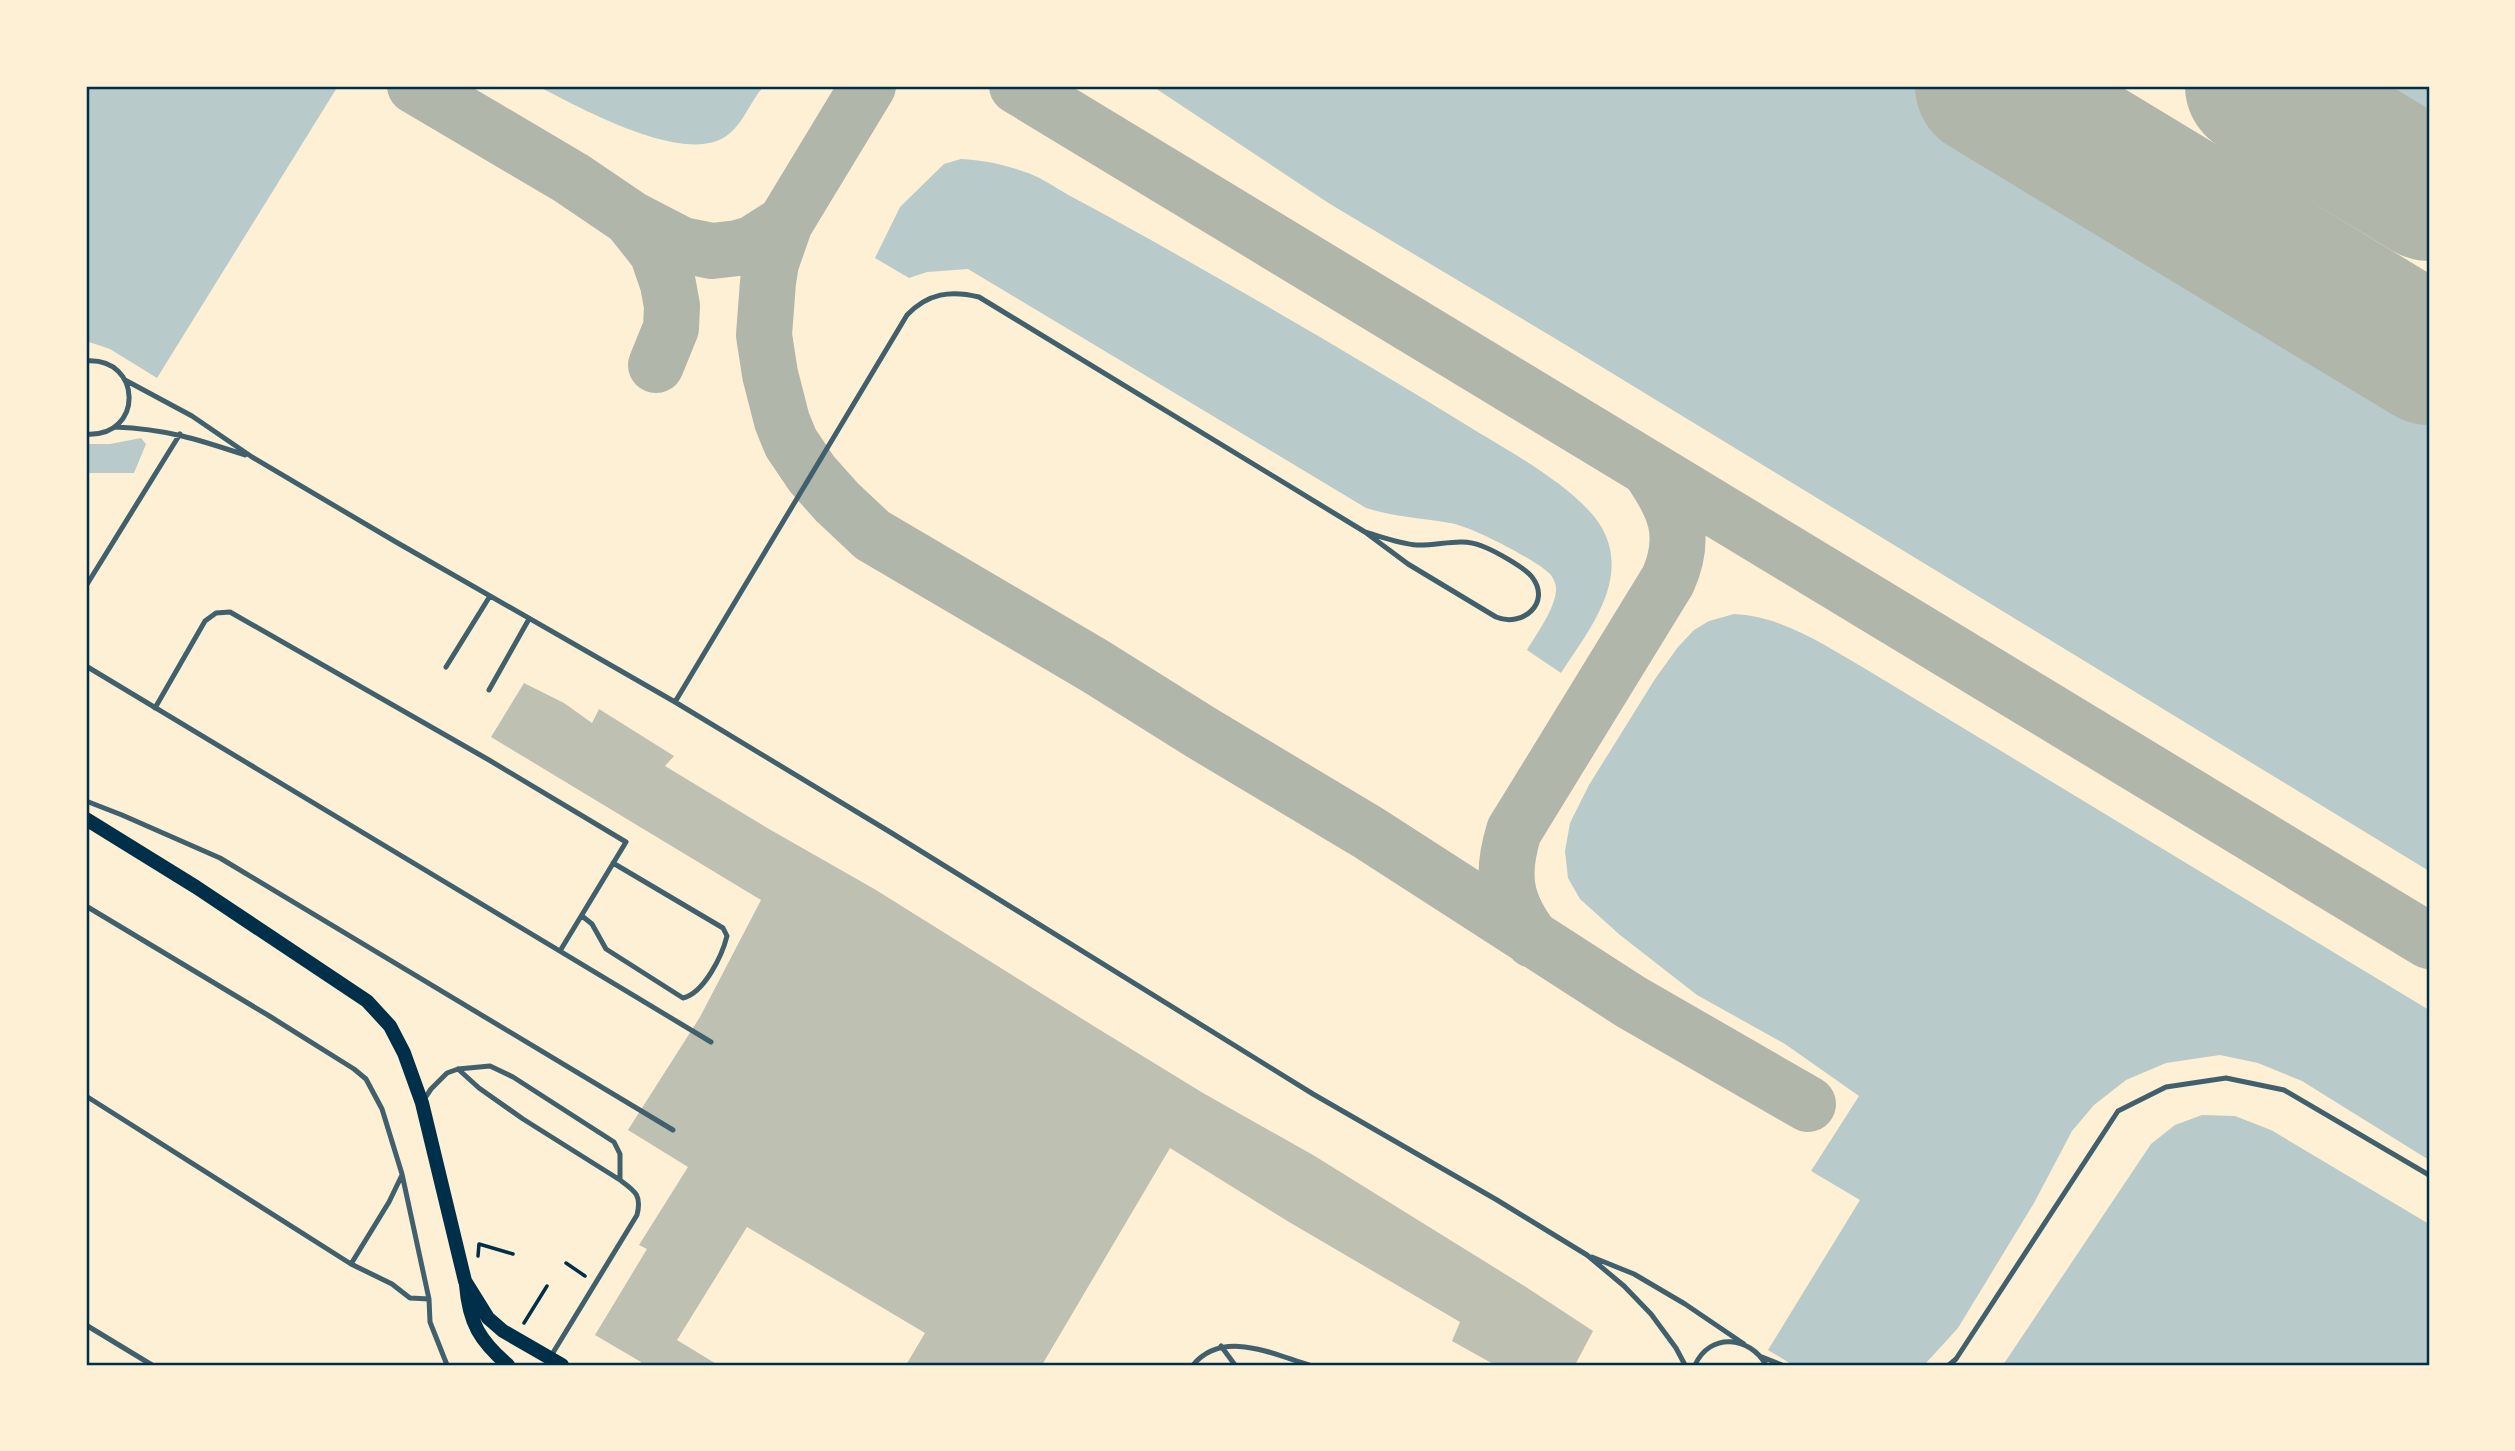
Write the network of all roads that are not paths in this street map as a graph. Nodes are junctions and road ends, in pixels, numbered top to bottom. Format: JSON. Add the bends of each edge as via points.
{"nodes":[{"id":1,"x":86,"y":361,"type":"edge"},
{"id":2,"x":125,"y":380,"type":"junction"},
{"id":3,"x":115,"y":427,"type":"junction"},
{"id":4,"x":86,"y":434,"type":"edge"},
{"id":5,"x":180,"y":434,"type":"junction"},
{"id":6,"x":252,"y":457,"type":"junction"},
{"id":7,"x":1365,"y":533,"type":"junction"},
{"id":8,"x":86,"y":586,"type":"edge"},
{"id":9,"x":490,"y":596,"type":"junction"},
{"id":10,"x":529,"y":619,"type":"junction"},
{"id":11,"x":86,"y":666,"type":"edge"},
{"id":12,"x":446,"y":667,"type":"dead end"},
{"id":13,"x":489,"y":690,"type":"dead end"},
{"id":14,"x":675,"y":702,"type":"junction"},
{"id":15,"x":155,"y":708,"type":"junction"},
{"id":16,"x":86,"y":802,"type":"edge"},
{"id":17,"x":86,"y":819,"type":"edge"},
{"id":18,"x":613,"y":863,"type":"junction"},
{"id":19,"x":86,"y":906,"type":"edge"},
{"id":20,"x":582,"y":916,"type":"junction"},
{"id":21,"x":561,"y":951,"type":"junction"},
{"id":22,"x":711,"y":1042,"type":"dead end"},
{"id":23,"x":458,"y":1069,"type":"junction"},
{"id":24,"x":86,"y":1096,"type":"edge"},
{"id":25,"x":422,"y":1103,"type":"junction"},
{"id":26,"x":673,"y":1130,"type":"dead end"},
{"id":27,"x":402,"y":1174,"type":"junction"},
{"id":28,"x":2429,"y":1175,"type":"edge"},
{"id":29,"x":620,"y":1180,"type":"junction"},
{"id":30,"x":1587,"y":1255,"type":"junction"},
{"id":31,"x":351,"y":1264,"type":"junction"},
{"id":32,"x":465,"y":1280,"type":"junction"},
{"id":33,"x":429,"y":1299,"type":"junction"},
{"id":34,"x":86,"y":1325,"type":"edge"},
{"id":35,"x":1744,"y":1344,"type":"junction"},
{"id":36,"x":1221,"y":1346,"type":"junction"},
{"id":37,"x":1761,"y":1357,"type":"junction"},
{"id":38,"x":556,"y":1362,"type":"edge"},
{"id":39,"x":152,"y":1365,"type":"edge"},
{"id":40,"x":447,"y":1365,"type":"edge"},
{"id":41,"x":508,"y":1365,"type":"edge"},
{"id":42,"x":1193,"y":1365,"type":"edge"},
{"id":43,"x":1235,"y":1365,"type":"edge"},
{"id":44,"x":1309,"y":1365,"type":"edge"},
{"id":45,"x":1685,"y":1365,"type":"edge"},
{"id":46,"x":1695,"y":1365,"type":"edge"},
{"id":47,"x":1766,"y":1365,"type":"edge"},
{"id":48,"x":1782,"y":1365,"type":"edge"},
{"id":49,"x":1949,"y":1365,"type":"edge"}],
"edges":[{"from":1,"to":2,"type":"lane","via":[[109,364]]},
{"from":2,"to":3,"type":"lane","via":[[127,411]]},
{"from":2,"to":6,"type":"lane","via":[[192,416]]},
{"from":3,"to":4,"type":"lane"},
{"from":3,"to":5,"type":"lane"},
{"from":5,"to":6,"type":"lane"},
{"from":5,"to":8,"type":"lane"},
{"from":6,"to":9,"type":"lane"},
{"from":7,"to":7,"type":"lane","via":[[1503,620],[1519,620],[1536,602],[1531,576],[1483,546],[1466,542],[1413,545]]},
{"from":7,"to":14,"type":"lane","via":[[979,297],[936,295],[907,315]]},
{"from":9,"to":10,"type":"lane"},
{"from":9,"to":12,"type":"lane"},
{"from":10,"to":13,"type":"lane"},
{"from":10,"to":14,"type":"lane"},
{"from":11,"to":15,"type":"lane"},
{"from":14,"to":30,"type":"lane","via":[[1313,1094]]},
{"from":15,"to":18,"type":"lane","via":[[205,621],[216,613],[230,612],[626,842]]},
{"from":15,"to":21,"type":"lane"},
{"from":16,"to":26,"type":"lane","via":[[220,858]]},
{"from":17,"to":25,"type":"main road","via":[[367,1001],[390,1026]]},
{"from":18,"to":20,"type":"lane"},
{"from":18,"to":20,"type":"lane","via":[[723,928],[727,936],[724,945],[701,989],[683,998],[606,949]]},
{"from":19,"to":27,"type":"lane","via":[[366,1079],[382,1109]]},
{"from":20,"to":21,"type":"lane"},
{"from":21,"to":22,"type":"lane"},
{"from":23,"to":25,"type":"lane","via":[[438,1081]]},
{"from":23,"to":29,"type":"lane","via":[[512,1111]]},
{"from":23,"to":29,"type":"lane","via":[[490,1066],[614,1142],[621,1154]]},
{"from":24,"to":31,"type":"lane"},
{"from":25,"to":32,"type":"main road"},
{"from":27,"to":31,"type":"lane"},
{"from":27,"to":33,"type":"lane"},
{"from":28,"to":49,"type":"lane","via":[[2284,1090],[2226,1078],[2166,1087],[2118,1111]]},
{"from":29,"to":38,"type":"lane","via":[[639,1197],[637,1215],[595,1283]]},
{"from":30,"to":35,"type":"lane","via":[[1634,1274]]},
{"from":30,"to":45,"type":"lane","via":[[1651,1314]]},
{"from":31,"to":33,"type":"lane","via":[[410,1298]]},
{"from":32,"to":38,"type":"main road","via":[[488,1318]]},
{"from":32,"to":41,"type":"main road","via":[[475,1329]]},
{"from":33,"to":40,"type":"lane","via":[[430,1322]]},
{"from":34,"to":39,"type":"lane"},
{"from":35,"to":37,"type":"lane"},
{"from":35,"to":46,"type":"lane","via":[[1714,1345]]},
{"from":36,"to":42,"type":"lane"},
{"from":36,"to":43,"type":"lane"},
{"from":36,"to":44,"type":"lane","via":[[1250,1347]]},
{"from":37,"to":47,"type":"lane"},
{"from":37,"to":48,"type":"lane"}]}
